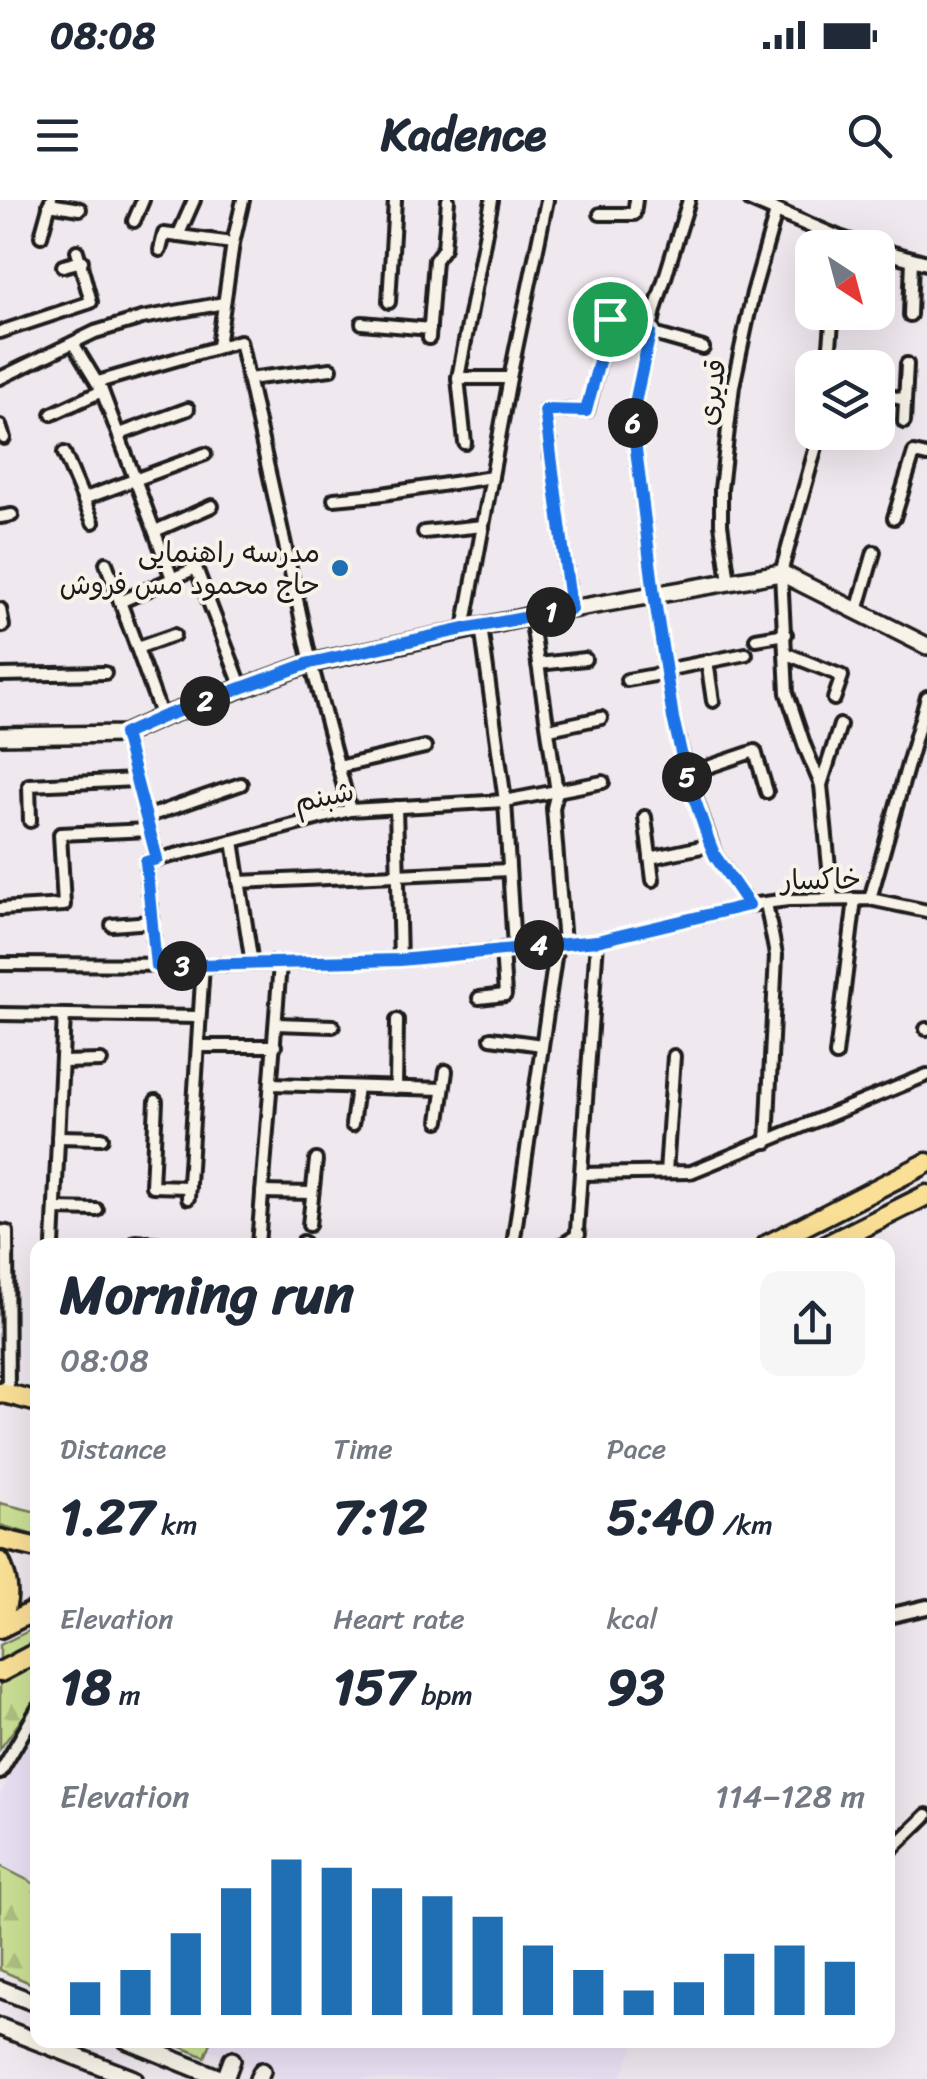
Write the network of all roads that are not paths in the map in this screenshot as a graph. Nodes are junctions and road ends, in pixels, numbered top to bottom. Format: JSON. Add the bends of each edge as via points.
{"nodes":[{"id":1,"x":144,"y":200,"type":"edge"},
{"id":2,"x":194,"y":200,"type":"edge"},
{"id":3,"x":243,"y":200,"type":"edge"},
{"id":4,"x":395,"y":200,"type":"edge"},
{"id":5,"x":448,"y":200,"type":"edge"},
{"id":6,"x":492,"y":200,"type":"edge"},
{"id":7,"x":548,"y":200,"type":"edge"},
{"id":8,"x":636,"y":200,"type":"edge"},
{"id":9,"x":689,"y":200,"type":"edge"},
{"id":10,"x":752,"y":200,"type":"edge"},
{"id":11,"x":50,"y":202,"type":"edge"},
{"id":12,"x":80,"y":209,"type":"dead end"},
{"id":13,"x":776,"y":212,"type":"junction"},
{"id":14,"x":600,"y":214,"type":"dead end"},
{"id":15,"x":134,"y":221,"type":"dead end"},
{"id":16,"x":812,"y":230,"type":"edge"},
{"id":17,"x":41,"y":236,"type":"dead end"},
{"id":18,"x":178,"y":236,"type":"junction"},
{"id":19,"x":233,"y":242,"type":"junction"},
{"id":20,"x":160,"y":250,"type":"dead end"},
{"id":21,"x":895,"y":254,"type":"edge"},
{"id":22,"x":912,"y":259,"type":"junction"},
{"id":23,"x":927,"y":263,"type":"edge"},
{"id":24,"x":63,"y":266,"type":"dead end"},
{"id":25,"x":618,"y":298,"type":"dead end"},
{"id":26,"x":389,"y":302,"type":"dead end"},
{"id":27,"x":224,"y":304,"type":"junction"},
{"id":28,"x":655,"y":310,"type":"junction"},
{"id":29,"x":910,"y":315,"type":"dead end"},
{"id":30,"x":362,"y":323,"type":"dead end"},
{"id":31,"x":0,"y":332,"type":"edge"},
{"id":32,"x":650,"y":333,"type":"junction"},
{"id":33,"x":73,"y":343,"type":"junction"},
{"id":34,"x":218,"y":346,"type":"junction"},
{"id":35,"x":703,"y":348,"type":"dead end"},
{"id":36,"x":907,"y":364,"type":"dead end"},
{"id":37,"x":331,"y":370,"type":"dead end"},
{"id":38,"x":0,"y":378,"type":"edge"},
{"id":39,"x":458,"y":378,"type":"junction"},
{"id":40,"x":510,"y":378,"type":"junction"},
{"id":41,"x":248,"y":379,"type":"junction"},
{"id":42,"x":100,"y":386,"type":"junction"},
{"id":43,"x":895,"y":397,"type":"edge"},
{"id":44,"x":905,"y":400,"type":"junction"},
{"id":45,"x":188,"y":408,"type":"dead end"},
{"id":46,"x":52,"y":414,"type":"dead end"},
{"id":47,"x":904,"y":422,"type":"dead end"},
{"id":48,"x":120,"y":434,"type":"junction"},
{"id":49,"x":465,"y":442,"type":"dead end"},
{"id":50,"x":815,"y":450,"type":"edge"},
{"id":51,"x":64,"y":453,"type":"dead end"},
{"id":52,"x":205,"y":454,"type":"dead end"},
{"id":53,"x":927,"y":456,"type":"edge"},
{"id":54,"x":492,"y":477,"type":"junction"},
{"id":55,"x":137,"y":479,"type":"junction"},
{"id":56,"x":83,"y":499,"type":"junction"},
{"id":57,"x":334,"y":499,"type":"dead end"},
{"id":58,"x":212,"y":506,"type":"dead end"},
{"id":59,"x":894,"y":518,"type":"dead end"},
{"id":60,"x":93,"y":522,"type":"dead end"},
{"id":61,"x":483,"y":526,"type":"junction"},
{"id":62,"x":155,"y":530,"type":"junction"},
{"id":63,"x":424,"y":532,"type":"dead end"},
{"id":64,"x":874,"y":552,"type":"dead end"},
{"id":65,"x":106,"y":563,"type":"dead end"},
{"id":66,"x":781,"y":573,"type":"junction"},
{"id":67,"x":172,"y":578,"type":"junction"},
{"id":68,"x":730,"y":582,"type":"junction"},
{"id":69,"x":654,"y":594,"type":"junction"},
{"id":70,"x":120,"y":602,"type":"junction"},
{"id":71,"x":571,"y":609,"type":"junction"},
{"id":72,"x":0,"y":610,"type":"edge"},
{"id":73,"x":857,"y":611,"type":"junction"},
{"id":74,"x":531,"y":616,"type":"junction"},
{"id":75,"x":0,"y":626,"type":"edge"},
{"id":76,"x":472,"y":627,"type":"junction"},
{"id":77,"x":786,"y":634,"type":"junction"},
{"id":78,"x":174,"y":635,"type":"dead end"},
{"id":79,"x":756,"y":639,"type":"dead end"},
{"id":80,"x":927,"y":646,"type":"edge"},
{"id":81,"x":137,"y":648,"type":"junction"},
{"id":82,"x":746,"y":654,"type":"dead end"},
{"id":83,"x":787,"y":654,"type":"junction"},
{"id":84,"x":586,"y":659,"type":"dead end"},
{"id":85,"x":707,"y":661,"type":"junction"},
{"id":86,"x":310,"y":663,"type":"junction"},
{"id":87,"x":538,"y":664,"type":"junction"},
{"id":88,"x":666,"y":671,"type":"junction"},
{"id":89,"x":104,"y":673,"type":"dead end"},
{"id":90,"x":0,"y":675,"type":"edge"},
{"id":91,"x":627,"y":680,"type":"dead end"},
{"id":92,"x":242,"y":688,"type":"junction"},
{"id":93,"x":927,"y":698,"type":"edge"},
{"id":94,"x":834,"y":699,"type":"dead end"},
{"id":95,"x":713,"y":701,"type":"dead end"},
{"id":96,"x":162,"y":717,"type":"junction"},
{"id":97,"x":601,"y":718,"type":"dead end"},
{"id":98,"x":840,"y":725,"type":"dead end"},
{"id":99,"x":549,"y":728,"type":"junction"},
{"id":100,"x":124,"y":734,"type":"junction"},
{"id":101,"x":0,"y":736,"type":"edge"},
{"id":102,"x":424,"y":748,"type":"dead end"},
{"id":103,"x":338,"y":767,"type":"junction"},
{"id":104,"x":686,"y":774,"type":"junction"},
{"id":105,"x":136,"y":780,"type":"junction"},
{"id":106,"x":604,"y":782,"type":"dead end"},
{"id":107,"x":241,"y":784,"type":"dead end"},
{"id":108,"x":821,"y":785,"type":"junction"},
{"id":109,"x":557,"y":792,"type":"junction"},
{"id":110,"x":767,"y":792,"type":"dead end"},
{"id":111,"x":505,"y":801,"type":"junction"},
{"id":112,"x":396,"y":808,"type":"junction"},
{"id":113,"x":350,"y":810,"type":"junction"},
{"id":114,"x":146,"y":817,"type":"junction"},
{"id":115,"x":645,"y":817,"type":"dead end"},
{"id":116,"x":30,"y":821,"type":"dead end"},
{"id":117,"x":149,"y":830,"type":"junction"},
{"id":118,"x":233,"y":841,"type":"junction"},
{"id":119,"x":710,"y":844,"type":"junction"},
{"id":120,"x":650,"y":858,"type":"junction"},
{"id":121,"x":157,"y":859,"type":"junction"},
{"id":122,"x":510,"y":870,"type":"junction"},
{"id":123,"x":398,"y":875,"type":"junction"},
{"id":124,"x":653,"y":880,"type":"dead end"},
{"id":125,"x":239,"y":882,"type":"junction"},
{"id":126,"x":832,"y":898,"type":"junction"},
{"id":127,"x":855,"y":899,"type":"junction"},
{"id":128,"x":870,"y":899,"type":"junction"},
{"id":129,"x":766,"y":903,"type":"junction"},
{"id":130,"x":749,"y":905,"type":"junction"},
{"id":131,"x":0,"y":909,"type":"edge"},
{"id":132,"x":927,"y":911,"type":"edge"},
{"id":133,"x":151,"y":922,"type":"junction"},
{"id":134,"x":112,"y":925,"type":"dead end"},
{"id":135,"x":597,"y":941,"type":"junction"},
{"id":136,"x":561,"y":944,"type":"junction"},
{"id":137,"x":508,"y":948,"type":"junction"},
{"id":138,"x":400,"y":960,"type":"junction"},
{"id":139,"x":0,"y":964,"type":"edge"},
{"id":140,"x":252,"y":964,"type":"junction"},
{"id":141,"x":280,"y":964,"type":"junction"},
{"id":142,"x":156,"y":966,"type":"junction"},
{"id":143,"x":203,"y":966,"type":"junction"},
{"id":144,"x":479,"y":998,"type":"dead end"},
{"id":145,"x":0,"y":1014,"type":"edge"},
{"id":146,"x":64,"y":1015,"type":"junction"},
{"id":147,"x":200,"y":1018,"type":"junction"},
{"id":148,"x":398,"y":1020,"type":"dead end"},
{"id":149,"x":276,"y":1024,"type":"junction"},
{"id":150,"x":334,"y":1026,"type":"dead end"},
{"id":151,"x":491,"y":1038,"type":"dead end"},
{"id":152,"x":542,"y":1045,"type":"junction"},
{"id":153,"x":198,"y":1046,"type":"junction"},
{"id":154,"x":275,"y":1046,"type":"junction"},
{"id":155,"x":836,"y":1055,"type":"dead end"},
{"id":156,"x":674,"y":1056,"type":"dead end"},
{"id":157,"x":101,"y":1061,"type":"dead end"},
{"id":158,"x":62,"y":1062,"type":"junction"},
{"id":159,"x":446,"y":1071,"type":"dead end"},
{"id":160,"x":927,"y":1075,"type":"edge"},
{"id":161,"x":272,"y":1084,"type":"junction"},
{"id":162,"x":357,"y":1087,"type":"junction"},
{"id":163,"x":396,"y":1088,"type":"junction"},
{"id":164,"x":443,"y":1089,"type":"junction"},
{"id":165,"x":156,"y":1102,"type":"dead end"},
{"id":166,"x":439,"y":1121,"type":"dead end"},
{"id":167,"x":352,"y":1124,"type":"dead end"},
{"id":168,"x":58,"y":1137,"type":"junction"},
{"id":169,"x":102,"y":1138,"type":"dead end"},
{"id":170,"x":767,"y":1142,"type":"junction"},
{"id":171,"x":316,"y":1160,"type":"dead end"},
{"id":172,"x":927,"y":1163,"type":"edge"},
{"id":173,"x":666,"y":1172,"type":"junction"},
{"id":174,"x":582,"y":1174,"type":"junction"},
{"id":175,"x":262,"y":1192,"type":"junction"},
{"id":176,"x":312,"y":1193,"type":"junction"},
{"id":177,"x":927,"y":1195,"type":"edge"},
{"id":178,"x":55,"y":1210,"type":"junction"},
{"id":179,"x":96,"y":1210,"type":"dead end"},
{"id":180,"x":309,"y":1225,"type":"dead end"},
{"id":181,"x":4,"y":1232,"type":"edge"},
{"id":182,"x":53,"y":1238,"type":"edge"},
{"id":183,"x":259,"y":1238,"type":"edge"},
{"id":184,"x":514,"y":1238,"type":"edge"},
{"id":185,"x":578,"y":1238,"type":"edge"},
{"id":186,"x":781,"y":1238,"type":"edge"},
{"id":187,"x":841,"y":1238,"type":"edge"},
{"id":188,"x":4,"y":1393,"type":"edge"},
{"id":189,"x":30,"y":1400,"type":"edge"},
{"id":190,"x":0,"y":1538,"type":"edge"},
{"id":191,"x":30,"y":1546,"type":"edge"},
{"id":192,"x":0,"y":1562,"type":"edge"},
{"id":193,"x":927,"y":1607,"type":"edge"},
{"id":194,"x":30,"y":1612,"type":"edge"},
{"id":195,"x":895,"y":1614,"type":"edge"},
{"id":196,"x":0,"y":1625,"type":"edge"},
{"id":197,"x":30,"y":1656,"type":"edge"},
{"id":198,"x":0,"y":1672,"type":"edge"},
{"id":199,"x":30,"y":1722,"type":"edge"},
{"id":200,"x":0,"y":1773,"type":"edge"},
{"id":201,"x":927,"y":1815,"type":"edge"},
{"id":202,"x":895,"y":1846,"type":"edge"},
{"id":203,"x":0,"y":1989,"type":"edge"},
{"id":204,"x":30,"y":2001,"type":"edge"},
{"id":205,"x":0,"y":2028,"type":"edge"},
{"id":206,"x":30,"y":2039,"type":"edge"},
{"id":207,"x":53,"y":2048,"type":"edge"},
{"id":208,"x":146,"y":2048,"type":"edge"},
{"id":209,"x":232,"y":2060,"type":"dead end"},
{"id":210,"x":134,"y":2079,"type":"edge"},
{"id":211,"x":223,"y":2079,"type":"edge"}],
"edges":[{"from":1,"to":15,"type":"street"},
{"from":2,"to":18,"type":"street"},
{"from":3,"to":19,"type":"street"},
{"from":4,"to":26,"type":"street"},
{"from":5,"to":30,"type":"street","via":[[430,333]]},
{"from":6,"to":39,"type":"street"},
{"from":7,"to":40,"type":"street"},
{"from":8,"to":14,"type":"street","via":[[634,214]]},
{"from":9,"to":28,"type":"street"},
{"from":10,"to":13,"type":"street"},
{"from":11,"to":12,"type":"street"},
{"from":11,"to":17,"type":"street"},
{"from":13,"to":16,"type":"street"},
{"from":13,"to":68,"type":"street","name":"قدیری","via":[[732,386],[721,488]]},
{"from":18,"to":19,"type":"street"},
{"from":18,"to":20,"type":"street","via":[[164,234]]},
{"from":19,"to":27,"type":"street"},
{"from":21,"to":22,"type":"street"},
{"from":22,"to":23,"type":"street"},
{"from":22,"to":29,"type":"street"},
{"from":24,"to":31,"type":"street","via":[[80,256],[91,302]]},
{"from":25,"to":28,"type":"street"},
{"from":27,"to":33,"type":"street","via":[[142,318]]},
{"from":27,"to":34,"type":"street"},
{"from":28,"to":32,"type":"street"},
{"from":32,"to":35,"type":"street"},
{"from":32,"to":69,"type":"street","via":[[632,417]]},
{"from":32,"to":71,"type":"street","via":[[610,319],[586,411],[545,410]]},
{"from":33,"to":38,"type":"street"},
{"from":33,"to":42,"type":"street"},
{"from":34,"to":41,"type":"street","via":[[240,341]]},
{"from":34,"to":42,"type":"street"},
{"from":36,"to":44,"type":"street"},
{"from":37,"to":41,"type":"street"},
{"from":39,"to":40,"type":"street"},
{"from":39,"to":49,"type":"street"},
{"from":40,"to":54,"type":"street"},
{"from":41,"to":86,"type":"street"},
{"from":42,"to":46,"type":"street"},
{"from":42,"to":48,"type":"street"},
{"from":43,"to":44,"type":"street"},
{"from":44,"to":47,"type":"street"},
{"from":45,"to":48,"type":"street"},
{"from":48,"to":55,"type":"street"},
{"from":50,"to":66,"type":"street"},
{"from":51,"to":56,"type":"street"},
{"from":52,"to":55,"type":"street"},
{"from":53,"to":59,"type":"street","via":[[914,453]]},
{"from":54,"to":57,"type":"street"},
{"from":54,"to":61,"type":"street"},
{"from":55,"to":56,"type":"street"},
{"from":55,"to":62,"type":"street"},
{"from":56,"to":60,"type":"street"},
{"from":58,"to":62,"type":"street"},
{"from":61,"to":63,"type":"street"},
{"from":61,"to":76,"type":"street"},
{"from":62,"to":67,"type":"street"},
{"from":64,"to":73,"type":"street"},
{"from":65,"to":70,"type":"street"},
{"from":66,"to":68,"type":"main road"},
{"from":66,"to":73,"type":"main road"},
{"from":66,"to":77,"type":"street"},
{"from":67,"to":70,"type":"street"},
{"from":67,"to":92,"type":"street","via":[[196,568]]},
{"from":68,"to":69,"type":"main road"},
{"from":69,"to":71,"type":"main road"},
{"from":69,"to":88,"type":"street"},
{"from":70,"to":81,"type":"street"},
{"from":71,"to":74,"type":"main road"},
{"from":72,"to":75,"type":"street"},
{"from":73,"to":80,"type":"main road"},
{"from":74,"to":76,"type":"main road"},
{"from":74,"to":87,"type":"street"},
{"from":76,"to":86,"type":"main road"},
{"from":76,"to":111,"type":"street"},
{"from":77,"to":79,"type":"street"},
{"from":77,"to":83,"type":"street"},
{"from":78,"to":81,"type":"street"},
{"from":81,"to":96,"type":"street"},
{"from":82,"to":85,"type":"street"},
{"from":83,"to":94,"type":"street","via":[[842,676]]},
{"from":83,"to":108,"type":"street","via":[[788,693]]},
{"from":84,"to":87,"type":"street"},
{"from":85,"to":88,"type":"street"},
{"from":85,"to":95,"type":"street"},
{"from":86,"to":92,"type":"main road"},
{"from":86,"to":103,"type":"street"},
{"from":87,"to":99,"type":"street"},
{"from":88,"to":91,"type":"street"},
{"from":88,"to":104,"type":"street"},
{"from":89,"to":90,"type":"street"},
{"from":92,"to":96,"type":"main road"},
{"from":93,"to":128,"type":"street"},
{"from":96,"to":100,"type":"main road"},
{"from":97,"to":99,"type":"street"},
{"from":98,"to":108,"type":"street"},
{"from":99,"to":109,"type":"street"},
{"from":100,"to":101,"type":"main road"},
{"from":100,"to":105,"type":"street"},
{"from":102,"to":103,"type":"street"},
{"from":103,"to":113,"type":"street"},
{"from":104,"to":110,"type":"street","via":[[754,751]]},
{"from":104,"to":119,"type":"street"},
{"from":105,"to":114,"type":"street"},
{"from":105,"to":116,"type":"street","via":[[30,785]]},
{"from":106,"to":109,"type":"street","name":"شبنم"},
{"from":107,"to":114,"type":"street"},
{"from":108,"to":126,"type":"street"},
{"from":109,"to":111,"type":"street","name":"شبنم"},
{"from":109,"to":136,"type":"street"},
{"from":111,"to":112,"type":"street","name":"شبنم"},
{"from":111,"to":122,"type":"street"},
{"from":112,"to":113,"type":"street","name":"شبنم"},
{"from":112,"to":123,"type":"street"},
{"from":113,"to":118,"type":"street","name":"شبنم"},
{"from":114,"to":117,"type":"street"},
{"from":115,"to":120,"type":"street"},
{"from":117,"to":121,"type":"street"},
{"from":117,"to":131,"type":"street","via":[[60,834],[64,905]]},
{"from":118,"to":121,"type":"street","name":"شبنم"},
{"from":118,"to":125,"type":"street"},
{"from":119,"to":120,"type":"street"},
{"from":119,"to":130,"type":"street"},
{"from":120,"to":124,"type":"street"},
{"from":121,"to":133,"type":"street","via":[[146,862]]},
{"from":122,"to":123,"type":"street"},
{"from":122,"to":137,"type":"street"},
{"from":123,"to":125,"type":"street"},
{"from":123,"to":138,"type":"street"},
{"from":125,"to":140,"type":"street"},
{"from":126,"to":127,"type":"street","name":"خاکسار"},
{"from":126,"to":129,"type":"street","name":"خاکسار"},
{"from":127,"to":128,"type":"street","name":"خاکسار"},
{"from":127,"to":155,"type":"street"},
{"from":128,"to":132,"type":"street","name":"خاکسار"},
{"from":129,"to":130,"type":"street","name":"خاکسار"},
{"from":129,"to":170,"type":"street","via":[[776,955]]},
{"from":130,"to":135,"type":"street","name":"خاکسار"},
{"from":133,"to":134,"type":"street"},
{"from":133,"to":142,"type":"street"},
{"from":135,"to":136,"type":"street","name":"خاکسار"},
{"from":135,"to":174,"type":"street"},
{"from":136,"to":137,"type":"street","name":"خاکسار"},
{"from":136,"to":152,"type":"street"},
{"from":137,"to":138,"type":"street","name":"خاکسار"},
{"from":137,"to":144,"type":"street","via":[[505,995]]},
{"from":138,"to":141,"type":"street","name":"خاکسار"},
{"from":139,"to":142,"type":"street","name":"خاکسار"},
{"from":140,"to":141,"type":"street","name":"خاکسار"},
{"from":140,"to":143,"type":"street","name":"خاکسار"},
{"from":141,"to":149,"type":"street"},
{"from":142,"to":143,"type":"street","name":"خاکسار"},
{"from":143,"to":147,"type":"street"},
{"from":145,"to":146,"type":"street"},
{"from":146,"to":147,"type":"street"},
{"from":146,"to":158,"type":"street"},
{"from":147,"to":153,"type":"street"},
{"from":148,"to":163,"type":"street"},
{"from":149,"to":150,"type":"street"},
{"from":149,"to":154,"type":"street"},
{"from":151,"to":152,"type":"street"},
{"from":152,"to":184,"type":"street"},
{"from":153,"to":154,"type":"street"},
{"from":153,"to":165,"type":"street","via":[[188,1192],[152,1186]]},
{"from":154,"to":161,"type":"street"},
{"from":156,"to":173,"type":"street"},
{"from":157,"to":158,"type":"street"},
{"from":158,"to":168,"type":"street"},
{"from":159,"to":164,"type":"street"},
{"from":160,"to":170,"type":"street"},
{"from":161,"to":162,"type":"street"},
{"from":161,"to":175,"type":"street"},
{"from":162,"to":163,"type":"street"},
{"from":162,"to":167,"type":"street"},
{"from":163,"to":164,"type":"street"},
{"from":164,"to":166,"type":"street"},
{"from":168,"to":169,"type":"street"},
{"from":168,"to":178,"type":"street"},
{"from":170,"to":173,"type":"street","via":[[706,1168]]},
{"from":171,"to":176,"type":"street"},
{"from":172,"to":186,"type":"highway"},
{"from":173,"to":174,"type":"street"},
{"from":174,"to":185,"type":"street"},
{"from":175,"to":176,"type":"street"},
{"from":175,"to":183,"type":"street"},
{"from":176,"to":180,"type":"street"},
{"from":177,"to":187,"type":"highway"},
{"from":178,"to":179,"type":"street"},
{"from":178,"to":182,"type":"street"},
{"from":181,"to":188,"type":"street"},
{"from":188,"to":189,"type":"highway"},
{"from":190,"to":191,"type":"highway"},
{"from":192,"to":196,"type":"highway","via":[[8,1599]]},
{"from":193,"to":195,"type":"street"},
{"from":194,"to":196,"type":"highway"},
{"from":197,"to":198,"type":"highway"},
{"from":199,"to":200,"type":"street"},
{"from":201,"to":202,"type":"street"},
{"from":203,"to":204,"type":"main road"},
{"from":205,"to":206,"type":"main road"},
{"from":207,"to":210,"type":"main road"},
{"from":208,"to":211,"type":"main road"},
{"from":209,"to":211,"type":"main road"}]}
